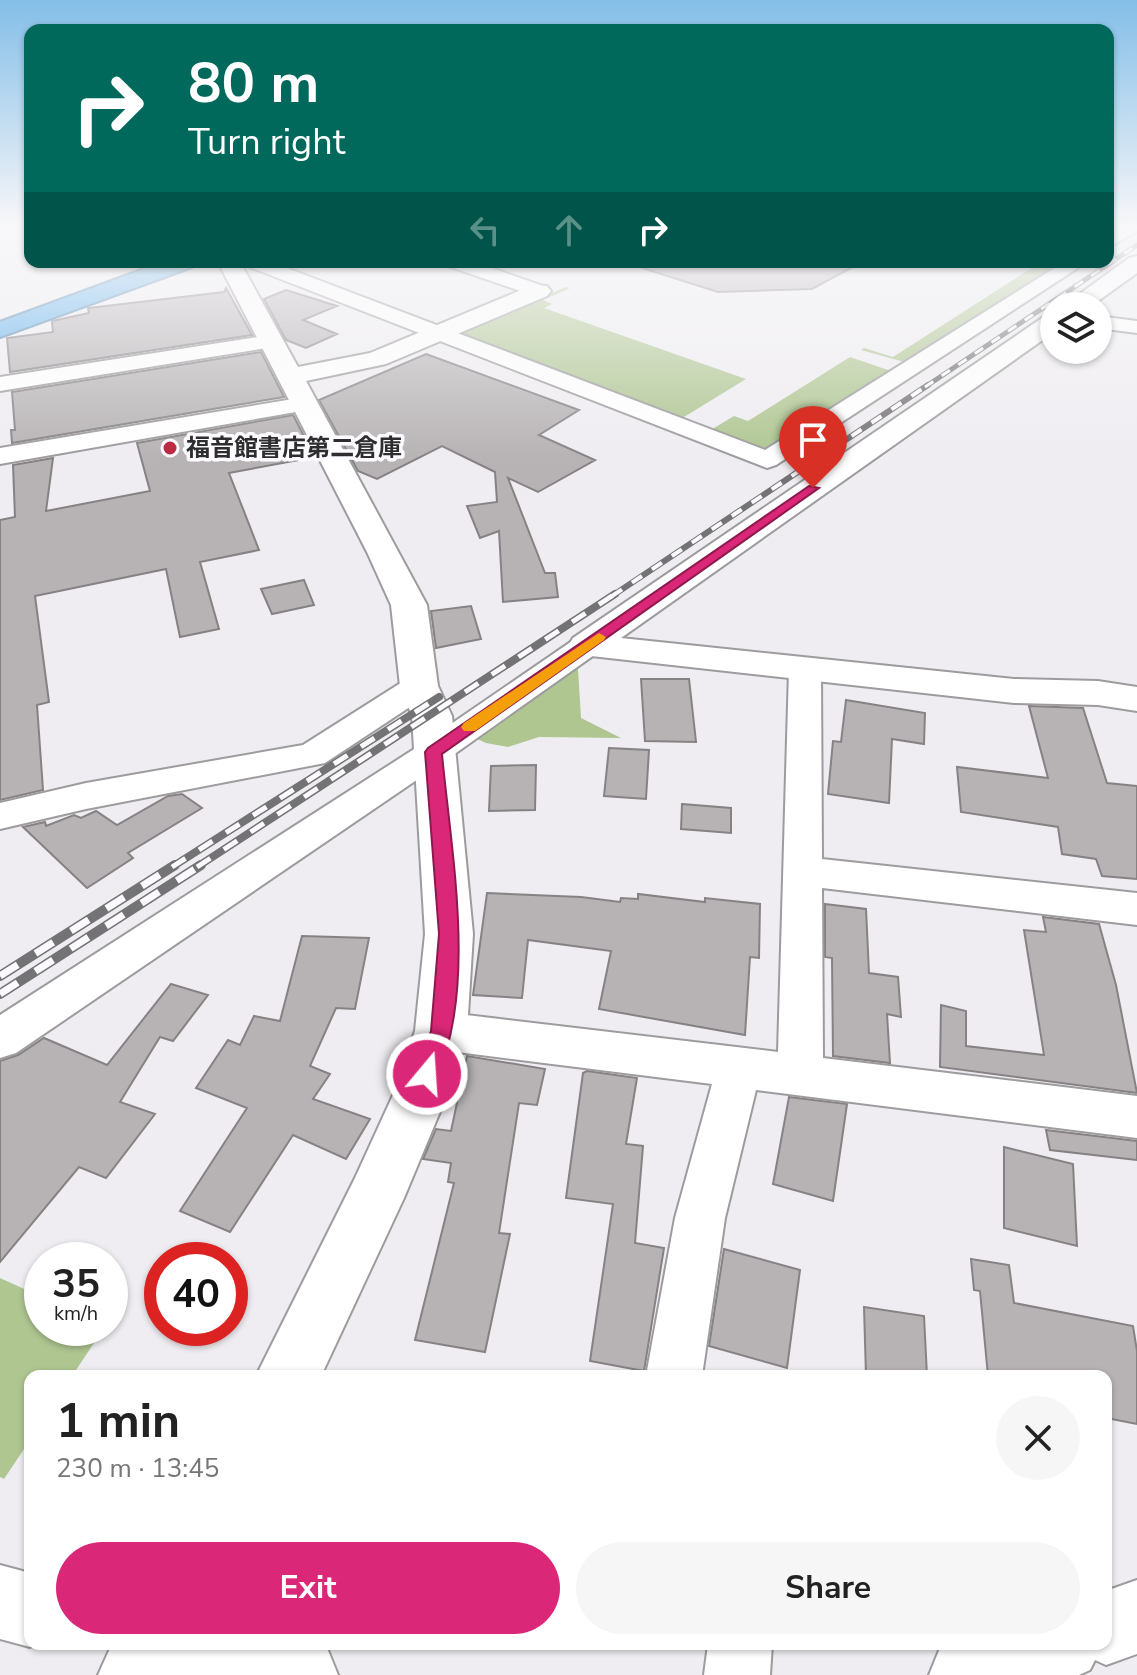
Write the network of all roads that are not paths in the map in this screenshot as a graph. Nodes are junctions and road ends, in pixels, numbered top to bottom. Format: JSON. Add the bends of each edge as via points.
{"nodes":[{"id":1,"x":75,"y":302,"type":"edge"},
{"id":2,"x":252,"y":302,"type":"edge"},
{"id":3,"x":357,"y":302,"type":"edge"},
{"id":4,"x":513,"y":302,"type":"edge"},
{"id":5,"x":1014,"y":302,"type":"edge"},
{"id":6,"x":1112,"y":324,"type":"edge"},
{"id":7,"x":1137,"y":327,"type":"edge"},
{"id":8,"x":0,"y":330,"type":"edge"},
{"id":9,"x":1040,"y":331,"type":"edge"},
{"id":10,"x":438,"y":334,"type":"junction"},
{"id":11,"x":289,"y":374,"type":"junction"},
{"id":12,"x":0,"y":384,"type":"edge"},
{"id":13,"x":0,"y":456,"type":"edge"},
{"id":14,"x":586,"y":646,"type":"junction"},
{"id":15,"x":805,"y":670,"type":"junction"},
{"id":16,"x":419,"y":686,"type":"junction"},
{"id":17,"x":1137,"y":699,"type":"edge"},
{"id":18,"x":434,"y":752,"type":"junction"},
{"id":19,"x":0,"y":816,"type":"edge"},
{"id":20,"x":802,"y":871,"type":"junction"},
{"id":21,"x":1137,"y":909,"type":"edge"},
{"id":22,"x":441,"y":1031,"type":"junction"},
{"id":23,"x":0,"y":1039,"type":"edge"},
{"id":24,"x":739,"y":1068,"type":"junction"},
{"id":25,"x":800,"y":1076,"type":"junction"},
{"id":26,"x":1137,"y":1117,"type":"edge"},
{"id":27,"x":291,"y":1370,"type":"edge"},
{"id":28,"x":675,"y":1370,"type":"edge"},
{"id":29,"x":0,"y":1602,"type":"edge"},
{"id":30,"x":24,"y":1608,"type":"edge"},
{"id":31,"x":1137,"y":1617,"type":"edge"},
{"id":32,"x":1112,"y":1626,"type":"edge"},
{"id":33,"x":150,"y":1650,"type":"edge"},
{"id":34,"x":194,"y":1650,"type":"edge"},
{"id":35,"x":739,"y":1650,"type":"edge"},
{"id":36,"x":1045,"y":1650,"type":"edge"},
{"id":37,"x":136,"y":1675,"type":"edge"},
{"id":38,"x":300,"y":1675,"type":"edge"},
{"id":39,"x":737,"y":1675,"type":"edge"},
{"id":40,"x":967,"y":1675,"type":"edge"}],
"edges":[{"from":1,"to":8,"type":"highway"},
{"from":2,"to":11,"type":"street"},
{"from":3,"to":10,"type":"street"},
{"from":4,"to":10,"type":"street"},
{"from":5,"to":10,"type":"street","via":[[767,460]]},
{"from":6,"to":7,"type":"street"},
{"from":9,"to":14,"type":"street"},
{"from":10,"to":11,"type":"street","via":[[377,359]]},
{"from":11,"to":12,"type":"street"},
{"from":11,"to":13,"type":"street"},
{"from":11,"to":16,"type":"street","via":[[409,605]]},
{"from":14,"to":15,"type":"street"},
{"from":14,"to":18,"type":"street"},
{"from":15,"to":17,"type":"street"},
{"from":15,"to":20,"type":"street"},
{"from":16,"to":18,"type":"street","via":[[432,716]]},
{"from":16,"to":19,"type":"street","via":[[313,755]]},
{"from":18,"to":22,"type":"street","via":[[449,934]]},
{"from":18,"to":23,"type":"street"},
{"from":20,"to":21,"type":"street"},
{"from":20,"to":25,"type":"street"},
{"from":22,"to":24,"type":"street"},
{"from":22,"to":27,"type":"street","via":[[388,1168]]},
{"from":24,"to":25,"type":"street"},
{"from":24,"to":28,"type":"street","via":[[700,1218]]},
{"from":25,"to":26,"type":"street"},
{"from":29,"to":30,"type":"street"},
{"from":31,"to":32,"type":"street"},
{"from":33,"to":37,"type":"street"},
{"from":34,"to":38,"type":"street"},
{"from":35,"to":39,"type":"street"},
{"from":36,"to":40,"type":"street"}]}
